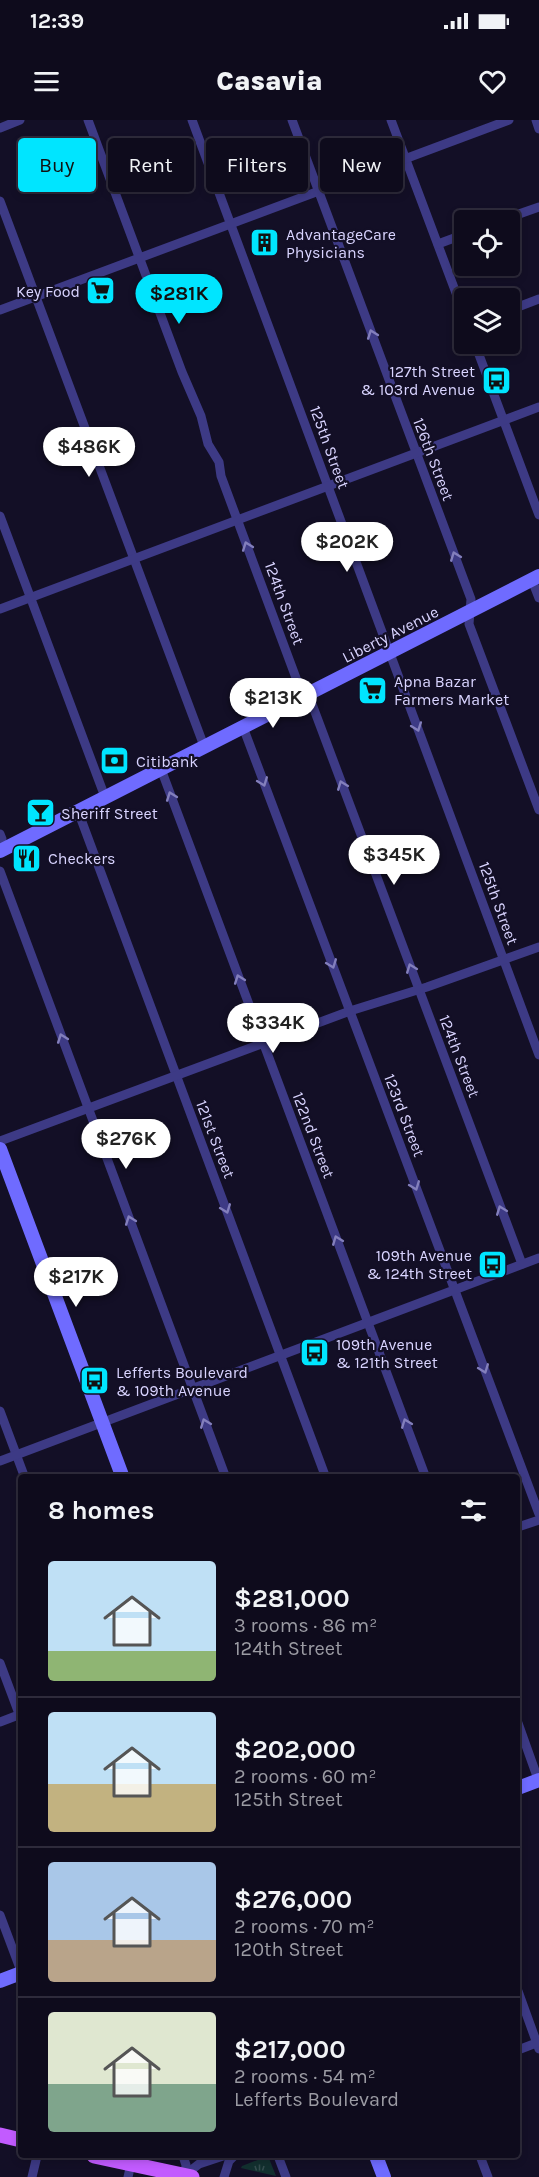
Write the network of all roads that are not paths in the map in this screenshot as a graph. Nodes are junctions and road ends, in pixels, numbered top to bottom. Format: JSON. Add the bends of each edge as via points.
{"nodes":[{"id":1,"x":20,"y":120,"type":"edge"},
{"id":2,"x":88,"y":120,"type":"edge"},
{"id":3,"x":192,"y":120,"type":"edge"},
{"id":4,"x":292,"y":120,"type":"edge"},
{"id":5,"x":391,"y":120,"type":"edge"},
{"id":6,"x":509,"y":120,"type":"edge"},
{"id":7,"x":536,"y":120,"type":"edge"},
{"id":8,"x":498,"y":122,"type":"edge"},
{"id":9,"x":0,"y":128,"type":"edge"},
{"id":10,"x":539,"y":129,"type":"edge"},
{"id":11,"x":406,"y":159,"type":"junction"},
{"id":12,"x":318,"y":191,"type":"junction"},
{"id":13,"x":0,"y":201,"type":"edge"},
{"id":14,"x":539,"y":207,"type":"edge"},
{"id":15,"x":520,"y":214,"type":"edge"},
{"id":16,"x":231,"y":224,"type":"junction"},
{"id":17,"x":454,"y":238,"type":"edge"},
{"id":18,"x":438,"y":244,"type":"junction"},
{"id":19,"x":140,"y":258,"type":"junction"},
{"id":20,"x":454,"y":288,"type":"edge"},
{"id":21,"x":36,"y":297,"type":"junction"},
{"id":22,"x":539,"y":299,"type":"edge"},
{"id":23,"x":520,"y":306,"type":"edge"},
{"id":24,"x":0,"y":310,"type":"edge"},
{"id":25,"x":479,"y":354,"type":"edge"},
{"id":26,"x":539,"y":407,"type":"edge"},
{"id":27,"x":504,"y":421,"type":"junction"},
{"id":28,"x":416,"y":453,"type":"junction"},
{"id":29,"x":539,"y":483,"type":"edge"},
{"id":30,"x":329,"y":486,"type":"junction"},
{"id":31,"x":528,"y":487,"type":"junction"},
{"id":32,"x":539,"y":515,"type":"edge"},
{"id":33,"x":0,"y":516,"type":"edge"},
{"id":34,"x":237,"y":520,"type":"junction"},
{"id":35,"x":134,"y":559,"type":"junction"},
{"id":36,"x":536,"y":578,"type":"edge"},
{"id":37,"x":30,"y":597,"type":"junction"},
{"id":38,"x":539,"y":598,"type":"edge"},
{"id":39,"x":0,"y":609,"type":"edge"},
{"id":40,"x":470,"y":612,"type":"junction"},
{"id":41,"x":390,"y":652,"type":"junction"},
{"id":42,"x":305,"y":695,"type":"junction"},
{"id":43,"x":243,"y":727,"type":"junction"},
{"id":44,"x":204,"y":746,"type":"junction"},
{"id":45,"x":161,"y":769,"type":"junction"},
{"id":46,"x":105,"y":797,"type":"junction"},
{"id":47,"x":539,"y":810,"type":"edge"},
{"id":48,"x":78,"y":812,"type":"junction"},
{"id":49,"x":0,"y":834,"type":"edge"},
{"id":50,"x":0,"y":851,"type":"edge"},
{"id":51,"x":0,"y":871,"type":"edge"},
{"id":52,"x":539,"y":947,"type":"edge"},
{"id":53,"x":504,"y":960,"type":"junction"},
{"id":54,"x":419,"y":990,"type":"junction"},
{"id":55,"x":350,"y":1011,"type":"junction"},
{"id":56,"x":263,"y":1043,"type":"junction"},
{"id":57,"x":539,"y":1055,"type":"edge"},
{"id":58,"x":176,"y":1076,"type":"junction"},
{"id":59,"x":88,"y":1108,"type":"junction"},
{"id":60,"x":0,"y":1141,"type":"edge"},
{"id":61,"x":0,"y":1149,"type":"edge"},
{"id":62,"x":539,"y":1258,"type":"edge"},
{"id":63,"x":522,"y":1264,"type":"junction"},
{"id":64,"x":454,"y":1291,"type":"junction"},
{"id":65,"x":368,"y":1323,"type":"junction"},
{"id":66,"x":281,"y":1355,"type":"junction"},
{"id":67,"x":193,"y":1388,"type":"junction"},
{"id":68,"x":0,"y":1411,"type":"edge"},
{"id":69,"x":102,"y":1422,"type":"junction"},
{"id":70,"x":16,"y":1455,"type":"junction"},
{"id":71,"x":0,"y":1461,"type":"edge"},
{"id":72,"x":23,"y":1474,"type":"edge"},
{"id":73,"x":122,"y":1474,"type":"edge"},
{"id":74,"x":225,"y":1474,"type":"edge"},
{"id":75,"x":325,"y":1474,"type":"edge"},
{"id":76,"x":425,"y":1474,"type":"edge"},
{"id":77,"x":539,"y":1514,"type":"edge"},
{"id":78,"x":539,"y":1520,"type":"edge"},
{"id":79,"x":520,"y":1526,"type":"edge"},
{"id":80,"x":0,"y":1663,"type":"edge"},
{"id":81,"x":18,"y":1711,"type":"edge"},
{"id":82,"x":18,"y":1717,"type":"edge"},
{"id":83,"x":0,"y":1722,"type":"edge"},
{"id":84,"x":520,"y":1729,"type":"edge"},
{"id":85,"x":539,"y":1781,"type":"edge"},
{"id":86,"x":520,"y":1787,"type":"edge"},
{"id":87,"x":0,"y":1915,"type":"edge"},
{"id":88,"x":18,"y":1964,"type":"edge"},
{"id":89,"x":18,"y":1973,"type":"edge"},
{"id":90,"x":0,"y":1981,"type":"edge"},
{"id":91,"x":520,"y":1996,"type":"edge"},
{"id":92,"x":538,"y":2044,"type":"edge"},
{"id":93,"x":520,"y":2049,"type":"edge"},
{"id":94,"x":0,"y":2135,"type":"edge"},
{"id":95,"x":18,"y":2139,"type":"edge"},
{"id":96,"x":37,"y":2158,"type":"edge"},
{"id":97,"x":99,"y":2158,"type":"edge"},
{"id":98,"x":184,"y":2158,"type":"edge"},
{"id":99,"x":218,"y":2158,"type":"edge"},
{"id":100,"x":232,"y":2158,"type":"edge"},
{"id":101,"x":279,"y":2158,"type":"edge"},
{"id":102,"x":377,"y":2158,"type":"edge"},
{"id":103,"x":481,"y":2158,"type":"edge"},
{"id":104,"x":130,"y":2170,"type":"edge"},
{"id":105,"x":188,"y":2176,"type":"edge"},
{"id":106,"x":32,"y":2177,"type":"edge"},
{"id":107,"x":224,"y":2177,"type":"edge"},
{"id":108,"x":286,"y":2177,"type":"edge"},
{"id":109,"x":384,"y":2177,"type":"edge"},
{"id":110,"x":488,"y":2177,"type":"edge"}],
"edges":[{"from":1,"to":9,"type":"street"},
{"from":2,"to":19,"type":"street","name":"124th Street"},
{"from":3,"to":16,"type":"street","name":"125th Street"},
{"from":4,"to":12,"type":"street","name":"126th Street"},
{"from":5,"to":11,"type":"street"},
{"from":6,"to":8,"type":"street"},
{"from":7,"to":10,"type":"street"},
{"from":8,"to":11,"type":"street"},
{"from":11,"to":12,"type":"street"},
{"from":11,"to":18,"type":"street"},
{"from":12,"to":16,"type":"street"},
{"from":28,"to":12,"type":"street","name":"126th Street","one_way":true},
{"from":13,"to":21,"type":"street"},
{"from":14,"to":15,"type":"street"},
{"from":16,"to":19,"type":"street"},
{"from":16,"to":30,"type":"street","name":"125th Street"},
{"from":17,"to":18,"type":"street"},
{"from":18,"to":20,"type":"street"},
{"from":19,"to":21,"type":"street"},
{"from":19,"to":34,"type":"street","name":"124th Street","via":[[201,416],[207,444],[219,462]]},
{"from":21,"to":24,"type":"street"},
{"from":21,"to":35,"type":"street"},
{"from":22,"to":23,"type":"street"},
{"from":25,"to":27,"type":"street"},
{"from":26,"to":27,"type":"street"},
{"from":27,"to":28,"type":"street"},
{"from":27,"to":31,"type":"street"},
{"from":28,"to":30,"type":"street"},
{"from":40,"to":28,"type":"street","name":"126th Street","one_way":true,"via":[[471,598]]},
{"from":29,"to":31,"type":"street"},
{"from":30,"to":34,"type":"street"},
{"from":30,"to":41,"type":"street","name":"125th Street"},
{"from":31,"to":32,"type":"street"},
{"from":33,"to":37,"type":"street"},
{"from":34,"to":35,"type":"street"},
{"from":42,"to":34,"type":"street","name":"124th Street","one_way":true},
{"from":35,"to":37,"type":"street"},
{"from":35,"to":44,"type":"street"},
{"from":36,"to":38,"type":"street"},
{"from":36,"to":40,"type":"street","name":"Liberty Avenue"},
{"from":37,"to":39,"type":"street"},
{"from":37,"to":46,"type":"street"},
{"from":40,"to":41,"type":"street","name":"Liberty Avenue"},
{"from":40,"to":47,"type":"street","name":"126th Street","via":[[469,624]]},
{"from":41,"to":42,"type":"street","name":"Liberty Avenue"},
{"from":41,"to":53,"type":"street","name":"125th Street","one_way":true},
{"from":42,"to":43,"type":"street","name":"Liberty Avenue"},
{"from":54,"to":42,"type":"street","name":"124th Street","one_way":true,"via":[[312,704]]},
{"from":43,"to":44,"type":"street","name":"Liberty Avenue"},
{"from":43,"to":55,"type":"street","name":"123rd Street","one_way":true},
{"from":44,"to":45,"type":"street","name":"Liberty Avenue"},
{"from":45,"to":46,"type":"street","name":"Liberty Avenue"},
{"from":56,"to":45,"type":"street","name":"122nd Street","one_way":true},
{"from":46,"to":48,"type":"street","name":"Liberty Avenue"},
{"from":48,"to":50,"type":"street","name":"Liberty Avenue"},
{"from":48,"to":58,"type":"street","name":"121st Street"},
{"from":49,"to":50,"type":"street"},
{"from":59,"to":51,"type":"street","one_way":true},
{"from":52,"to":53,"type":"street"},
{"from":53,"to":54,"type":"street"},
{"from":53,"to":57,"type":"street","name":"125th Street"},
{"from":54,"to":55,"type":"street"},
{"from":63,"to":54,"type":"street","name":"124th Street","one_way":true},
{"from":55,"to":56,"type":"street"},
{"from":55,"to":64,"type":"street","name":"123rd Street","one_way":true},
{"from":56,"to":58,"type":"street"},
{"from":65,"to":56,"type":"street","name":"122nd Street","one_way":true},
{"from":58,"to":59,"type":"street"},
{"from":58,"to":66,"type":"street","name":"121st Street","one_way":true},
{"from":59,"to":60,"type":"street"},
{"from":67,"to":59,"type":"street","one_way":true},
{"from":61,"to":69,"type":"street"},
{"from":62,"to":63,"type":"street"},
{"from":63,"to":64,"type":"street"},
{"from":64,"to":65,"type":"street"},
{"from":64,"to":77,"type":"street","name":"123rd Street","one_way":true},
{"from":65,"to":66,"type":"street"},
{"from":76,"to":65,"type":"street","name":"122nd Street","one_way":true},
{"from":66,"to":67,"type":"street"},
{"from":66,"to":75,"type":"street","name":"121st Street"},
{"from":67,"to":69,"type":"street"},
{"from":74,"to":67,"type":"street","one_way":true},
{"from":68,"to":70,"type":"street"},
{"from":69,"to":70,"type":"street"},
{"from":69,"to":73,"type":"street"},
{"from":70,"to":71,"type":"street"},
{"from":70,"to":72,"type":"street"},
{"from":78,"to":79,"type":"street"},
{"from":80,"to":81,"type":"street"},
{"from":82,"to":83,"type":"street"},
{"from":84,"to":85,"type":"street"},
{"from":85,"to":86,"type":"street"},
{"from":87,"to":88,"type":"street"},
{"from":89,"to":90,"type":"street"},
{"from":91,"to":92,"type":"street"},
{"from":92,"to":93,"type":"street"},
{"from":94,"to":95,"type":"main road"},
{"from":96,"to":106,"type":"street"},
{"from":97,"to":104,"type":"main road"},
{"from":98,"to":105,"type":"street"},
{"from":99,"to":105,"type":"street","via":[[195,2166]]},
{"from":100,"to":107,"type":"street"},
{"from":101,"to":108,"type":"street"},
{"from":102,"to":109,"type":"street"},
{"from":103,"to":110,"type":"street"},
{"from":104,"to":105,"type":"main road"}]}
